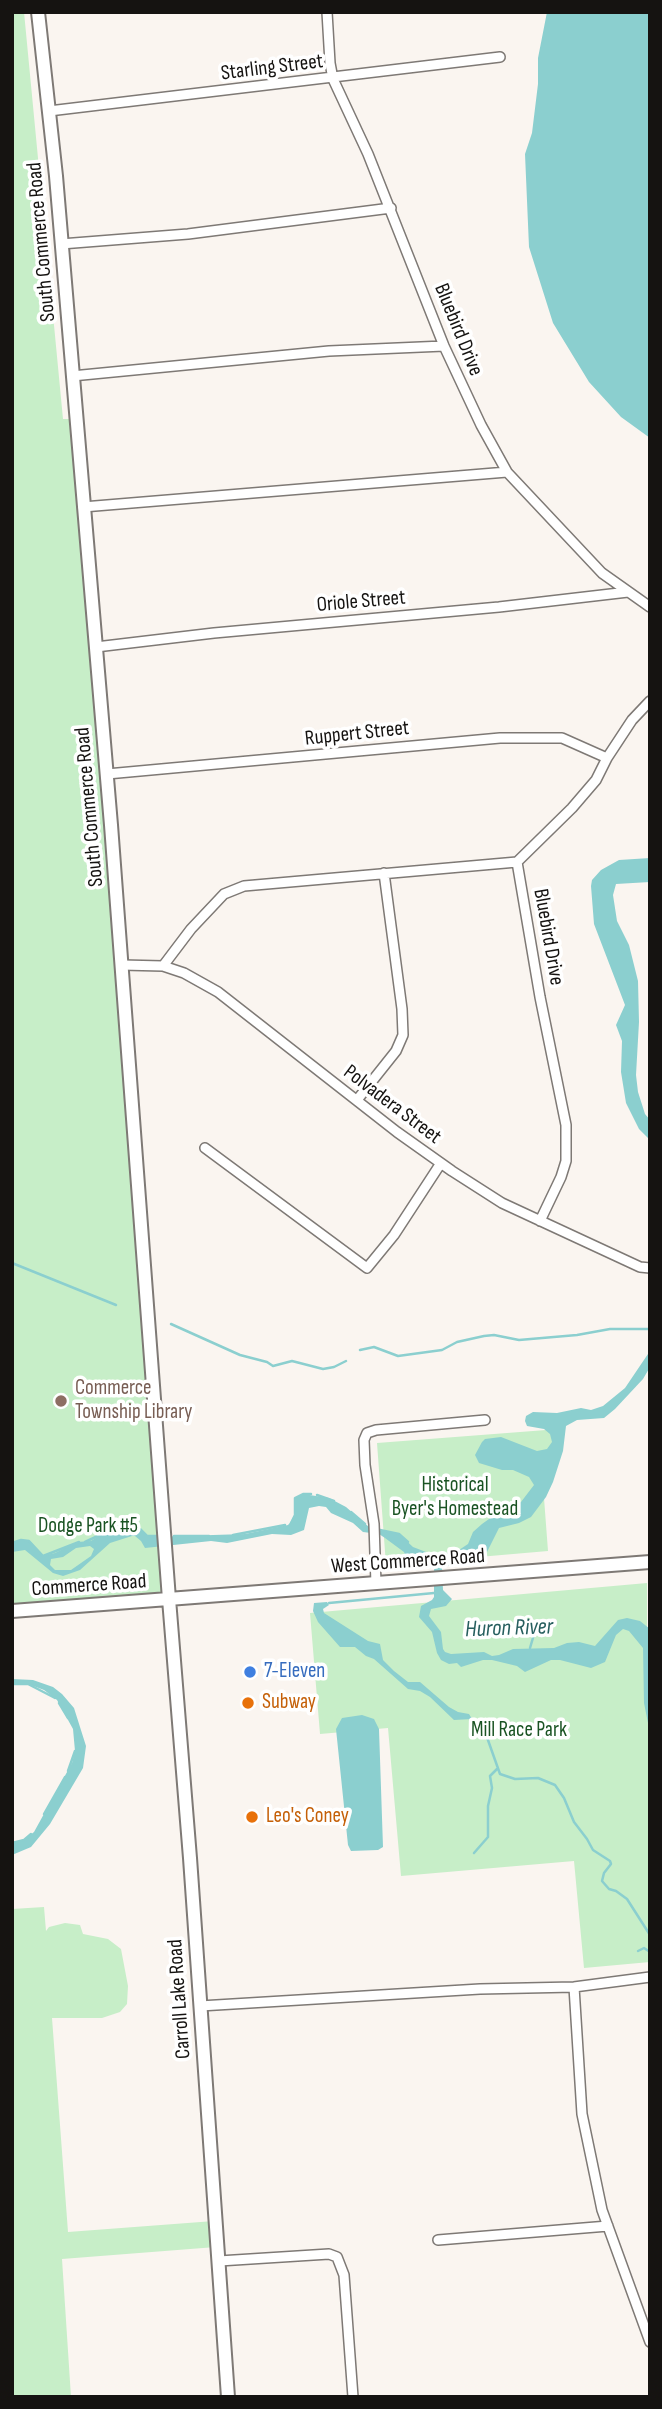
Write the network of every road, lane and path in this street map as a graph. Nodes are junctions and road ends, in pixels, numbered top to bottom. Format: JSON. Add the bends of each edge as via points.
{"nodes":[{"id":1,"x":38,"y":12,"type":"edge"},
{"id":2,"x":327,"y":12,"type":"edge"},
{"id":3,"x":500,"y":57,"type":"dead end"},
{"id":4,"x":333,"y":79,"type":"junction"},
{"id":5,"x":49,"y":111,"type":"junction"},
{"id":6,"x":391,"y":208,"type":"junction"},
{"id":7,"x":61,"y":244,"type":"junction"},
{"id":8,"x":444,"y":346,"type":"junction"},
{"id":9,"x":72,"y":376,"type":"junction"},
{"id":10,"x":507,"y":472,"type":"junction"},
{"id":11,"x":83,"y":507,"type":"junction"},
{"id":12,"x":628,"y":592,"type":"junction"},
{"id":13,"x":650,"y":607,"type":"edge"},
{"id":14,"x":96,"y":647,"type":"junction"},
{"id":15,"x":650,"y":701,"type":"edge"},
{"id":16,"x":607,"y":758,"type":"junction"},
{"id":17,"x":107,"y":774,"type":"junction"},
{"id":18,"x":517,"y":862,"type":"junction"},
{"id":19,"x":384,"y":873,"type":"junction"},
{"id":20,"x":122,"y":965,"type":"junction"},
{"id":21,"x":163,"y":966,"type":"junction"},
{"id":22,"x":357,"y":1100,"type":"junction"},
{"id":23,"x":205,"y":1148,"type":"dead end"},
{"id":24,"x":441,"y":1163,"type":"junction"},
{"id":25,"x":540,"y":1221,"type":"junction"},
{"id":26,"x":650,"y":1268,"type":"edge"},
{"id":27,"x":485,"y":1419,"type":"dead end"},
{"id":28,"x":650,"y":1562,"type":"edge"},
{"id":29,"x":376,"y":1584,"type":"junction"},
{"id":30,"x":169,"y":1599,"type":"junction"},
{"id":31,"x":12,"y":1611,"type":"edge"},
{"id":32,"x":650,"y":1977,"type":"edge"},
{"id":33,"x":574,"y":1987,"type":"junction"},
{"id":34,"x":200,"y":2006,"type":"junction"},
{"id":35,"x":608,"y":2226,"type":"junction"},
{"id":36,"x":438,"y":2240,"type":"dead end"},
{"id":37,"x":219,"y":2262,"type":"junction"},
{"id":38,"x":650,"y":2342,"type":"edge"},
{"id":39,"x":228,"y":2397,"type":"edge"},
{"id":40,"x":353,"y":2397,"type":"edge"}],
"edges":[{"from":1,"to":5,"type":"street","name":"South Commerce Road"},
{"from":2,"to":4,"type":"street","name":"Bluebird Drive"},
{"from":3,"to":4,"type":"street","name":"Starling Street"},
{"from":4,"to":5,"type":"street","name":"Starling Street"},
{"from":4,"to":6,"type":"street","name":"Bluebird Drive"},
{"from":5,"to":7,"type":"street","name":"South Commerce Road"},
{"from":6,"to":7,"type":"street","via":[[188,234]]},
{"from":6,"to":8,"type":"street","name":"Bluebird Drive"},
{"from":7,"to":9,"type":"street","name":"South Commerce Road"},
{"from":8,"to":9,"type":"street","via":[[329,351]]},
{"from":8,"to":10,"type":"street","name":"Bluebird Drive"},
{"from":9,"to":11,"type":"street","name":"South Commerce Road"},
{"from":10,"to":11,"type":"street"},
{"from":10,"to":12,"type":"street","name":"Bluebird Drive","via":[[602,573]]},
{"from":11,"to":14,"type":"street","name":"South Commerce Road"},
{"from":12,"to":13,"type":"street","name":"Bluebird Drive"},
{"from":12,"to":14,"type":"street","name":"Oriole Street"},
{"from":14,"to":17,"type":"street","name":"South Commerce Road"},
{"from":15,"to":16,"type":"street","name":"Bluebird Drive"},
{"from":16,"to":17,"type":"street","name":"Ruppert Street","via":[[562,738],[500,738]]},
{"from":16,"to":18,"type":"street","name":"Bluebird Drive","via":[[596,780],[572,808]]},
{"from":17,"to":20,"type":"street","name":"South Commerce Road"},
{"from":18,"to":19,"type":"street"},
{"from":18,"to":25,"type":"street","name":"Bluebird Drive","via":[[566,1125],[566,1161]]},
{"from":19,"to":21,"type":"street","via":[[244,886],[224,894]]},
{"from":19,"to":22,"type":"street","via":[[402,1035],[396,1051]]},
{"from":20,"to":21,"type":"street","name":"Polvadera Street"},
{"from":20,"to":30,"type":"street","name":"South Commerce Road"},
{"from":21,"to":22,"type":"street","name":"Polvadera Street","via":[[218,992]]},
{"from":22,"to":24,"type":"street","name":"Polvadera Street"},
{"from":23,"to":24,"type":"street","via":[[367,1268]]},
{"from":24,"to":25,"type":"street","name":"Polvadera Street","via":[[502,1203]]},
{"from":25,"to":26,"type":"street","name":"Polvadera Street"},
{"from":27,"to":29,"type":"street","via":[[367,1433],[365,1465],[374,1524]]},
{"from":28,"to":29,"type":"street","name":"West Commerce Road"},
{"from":29,"to":30,"type":"street","name":"West Commerce Road"},
{"from":30,"to":31,"type":"street","name":"Commerce Road"},
{"from":30,"to":34,"type":"street","name":"Carroll Lake Road"},
{"from":32,"to":33,"type":"street"},
{"from":33,"to":34,"type":"street"},
{"from":33,"to":35,"type":"street","via":[[582,2114]]},
{"from":34,"to":37,"type":"street","name":"Carroll Lake Road"},
{"from":35,"to":36,"type":"street"},
{"from":35,"to":38,"type":"street"},
{"from":37,"to":39,"type":"street","name":"Carroll Lake Road"},
{"from":37,"to":40,"type":"street","via":[[337,2257],[344,2276]]}]}
